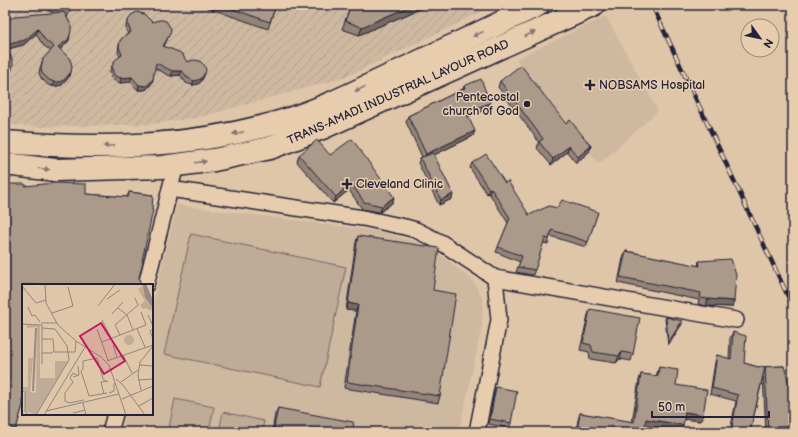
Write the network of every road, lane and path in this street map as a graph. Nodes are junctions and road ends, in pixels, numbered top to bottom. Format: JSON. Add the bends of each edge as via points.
{"nodes":[{"id":1,"x":538,"y":5,"type":"edge"},
{"id":2,"x":594,"y":5,"type":"edge"},
{"id":3,"x":5,"y":142,"type":"edge"},
{"id":4,"x":5,"y":164,"type":"edge"},
{"id":5,"x":176,"y":165,"type":"junction"},
{"id":6,"x":170,"y":189,"type":"junction"},
{"id":7,"x":495,"y":278,"type":"junction"},
{"id":8,"x":146,"y":284,"type":"edge"},
{"id":9,"x":736,"y":320,"type":"dead end"},
{"id":10,"x":114,"y":415,"type":"edge"},
{"id":11,"x":110,"y":432,"type":"edge"},
{"id":12,"x":477,"y":432,"type":"edge"}],
"edges":[{"from":1,"to":3,"type":"main road","name":"TRANS-AMADI INDUSTRIAL LAYOUR ROAD","one_way":true,"via":[[329,104],[246,132],[150,145],[84,147]]},
{"from":5,"to":2,"type":"main road","name":"TRANS-AMADI INDUSTRIAL LAYOUR ROAD","one_way":true,"via":[[270,148],[322,128]]},
{"from":4,"to":5,"type":"main road","name":"TRANS-AMADI INDUSTRIAL LAYOUR ROAD","one_way":true,"via":[[55,170]]},
{"from":5,"to":6,"type":"street"},
{"from":6,"to":7,"type":"street","via":[[363,218],[416,230],[442,243]]},
{"from":6,"to":8,"type":"street"},
{"from":7,"to":9,"type":"street"},
{"from":7,"to":12,"type":"street","via":[[499,320]]},
{"from":10,"to":11,"type":"street"}]}
